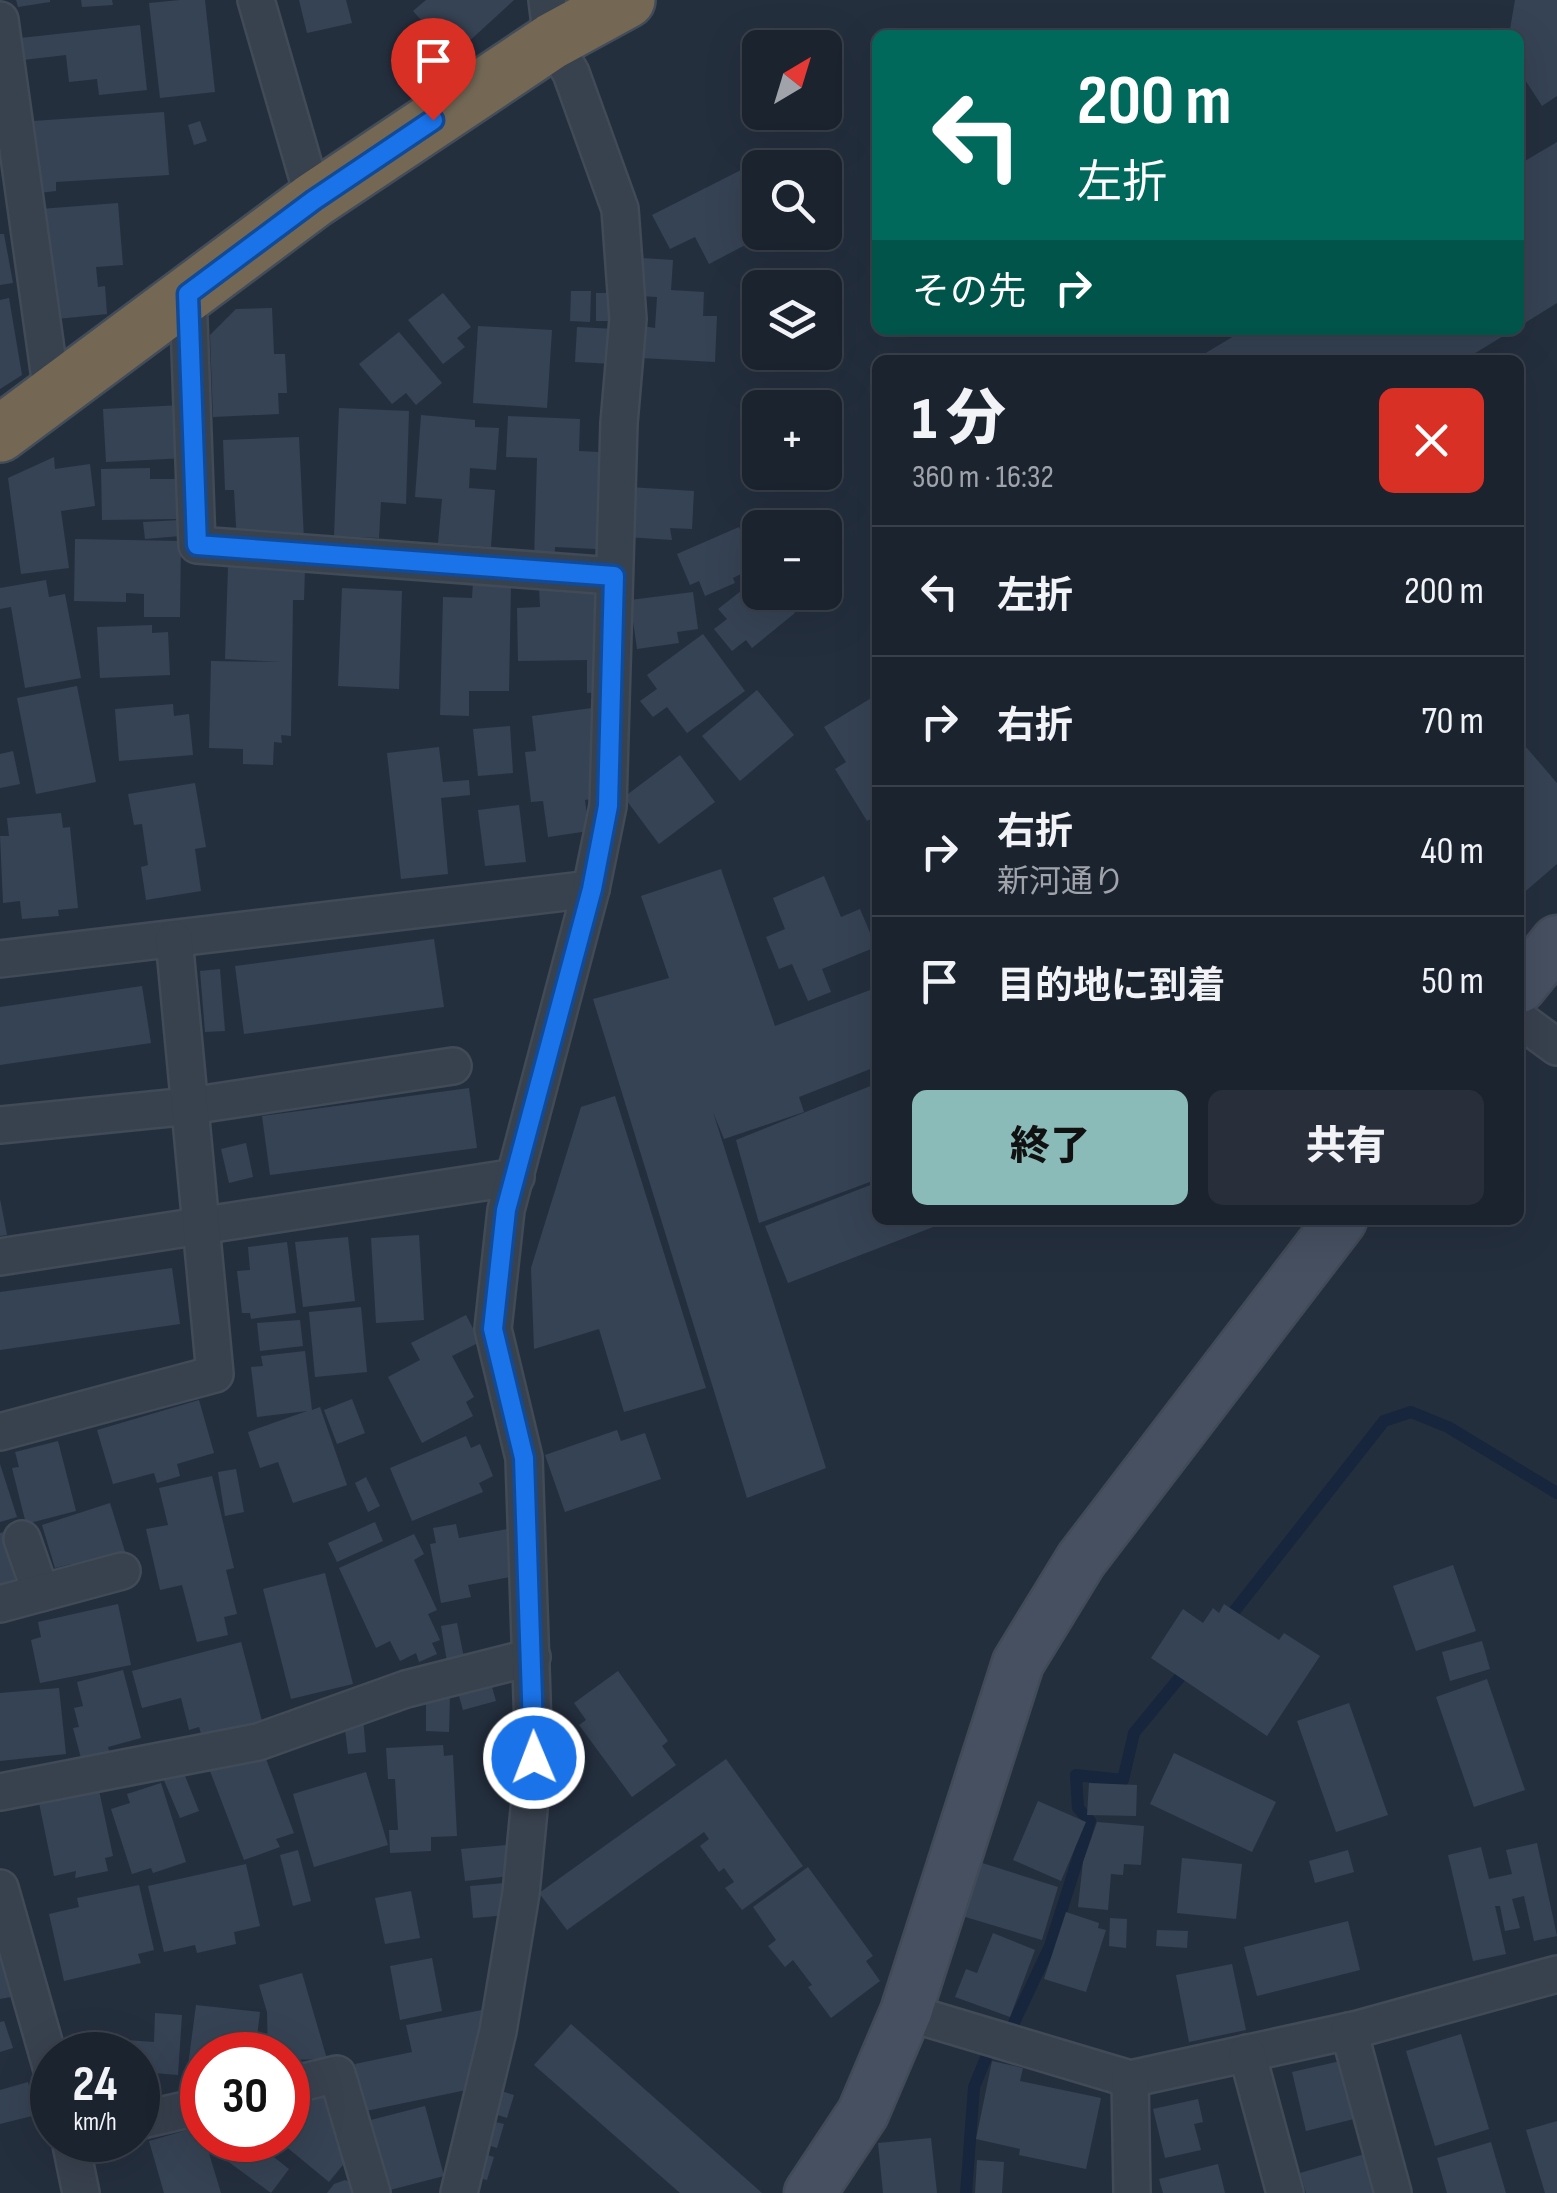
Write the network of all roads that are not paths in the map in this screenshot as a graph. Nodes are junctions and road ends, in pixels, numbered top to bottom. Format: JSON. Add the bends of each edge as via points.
{"nodes":[{"id":1,"x":256,"y":0,"type":"edge"},
{"id":2,"x":627,"y":0,"type":"edge"},
{"id":3,"x":0,"y":20,"type":"edge"},
{"id":4,"x":549,"y":20,"type":"edge"},
{"id":5,"x":314,"y":200,"type":"junction"},
{"id":6,"x":188,"y":294,"type":"junction"},
{"id":7,"x":52,"y":393,"type":"junction"},
{"id":8,"x":0,"y":434,"type":"edge"},
{"id":9,"x":614,"y":576,"type":"junction"},
{"id":10,"x":592,"y":889,"type":"junction"},
{"id":11,"x":174,"y":938,"type":"junction"},
{"id":12,"x":1557,"y":941,"type":"edge"},
{"id":13,"x":0,"y":960,"type":"edge"},
{"id":14,"x":1524,"y":982,"type":"edge"},
{"id":15,"x":1524,"y":1023,"type":"edge"},
{"id":16,"x":1557,"y":1046,"type":"edge"},
{"id":17,"x":454,"y":1066,"type":"dead end"},
{"id":18,"x":190,"y":1106,"type":"junction"},
{"id":19,"x":0,"y":1125,"type":"edge"},
{"id":20,"x":516,"y":1177,"type":"junction"},
{"id":21,"x":1337,"y":1225,"type":"edge"},
{"id":22,"x":201,"y":1226,"type":"junction"},
{"id":23,"x":0,"y":1258,"type":"edge"},
{"id":24,"x":0,"y":1432,"type":"edge"},
{"id":25,"x":22,"y":1539,"type":"dead end"},
{"id":26,"x":122,"y":1572,"type":"dead end"},
{"id":27,"x":41,"y":1593,"type":"junction"},
{"id":28,"x":0,"y":1604,"type":"edge"},
{"id":29,"x":532,"y":1657,"type":"junction"},
{"id":30,"x":0,"y":1792,"type":"edge"},
{"id":31,"x":0,"y":1888,"type":"edge"},
{"id":32,"x":1557,"y":1974,"type":"edge"},
{"id":33,"x":906,"y":2012,"type":"junction"},
{"id":34,"x":1349,"y":2031,"type":"junction"},
{"id":35,"x":41,"y":2032,"type":"edge"},
{"id":36,"x":1247,"y":2054,"type":"junction"},
{"id":37,"x":1130,"y":2079,"type":"junction"},
{"id":38,"x":310,"y":2081,"type":"edge"},
{"id":39,"x":75,"y":2162,"type":"edge"},
{"id":40,"x":81,"y":2193,"type":"edge"},
{"id":41,"x":372,"y":2193,"type":"edge"},
{"id":42,"x":459,"y":2193,"type":"edge"},
{"id":43,"x":810,"y":2193,"type":"edge"},
{"id":44,"x":1132,"y":2193,"type":"edge"},
{"id":45,"x":1285,"y":2193,"type":"edge"},
{"id":46,"x":1393,"y":2193,"type":"edge"}],
"edges":[{"from":1,"to":5,"type":"street"},
{"from":2,"to":4,"type":"highway"},
{"from":3,"to":7,"type":"street"},
{"from":4,"to":5,"type":"highway"},
{"from":4,"to":9,"type":"street","via":[[620,209],[628,319]]},
{"from":5,"to":6,"type":"highway"},
{"from":6,"to":7,"type":"highway"},
{"from":6,"to":9,"type":"street","via":[[197,545]]},
{"from":7,"to":8,"type":"highway"},
{"from":9,"to":10,"type":"street","via":[[608,806]]},
{"from":10,"to":11,"type":"street"},
{"from":10,"to":20,"type":"street"},
{"from":11,"to":13,"type":"street"},
{"from":11,"to":18,"type":"street"},
{"from":12,"to":14,"type":"street"},
{"from":15,"to":16,"type":"street"},
{"from":17,"to":18,"type":"street"},
{"from":18,"to":19,"type":"street"},
{"from":18,"to":22,"type":"street"},
{"from":20,"to":22,"type":"street"},
{"from":20,"to":29,"type":"street","via":[[493,1329],[524,1458]]},
{"from":21,"to":33,"type":"street","via":[[1081,1560],[1018,1663]]},
{"from":22,"to":23,"type":"street"},
{"from":22,"to":24,"type":"street","via":[[216,1374]]},
{"from":25,"to":27,"type":"street"},
{"from":26,"to":27,"type":"street"},
{"from":27,"to":28,"type":"street"},
{"from":29,"to":30,"type":"street","via":[[406,1688],[258,1742]]},
{"from":29,"to":42,"type":"street","via":[[534,1758],[522,1893]]},
{"from":31,"to":35,"type":"street"},
{"from":32,"to":34,"type":"street"},
{"from":33,"to":37,"type":"street"},
{"from":33,"to":43,"type":"street","via":[[863,2113]]},
{"from":34,"to":36,"type":"street"},
{"from":34,"to":46,"type":"street"},
{"from":36,"to":37,"type":"street"},
{"from":36,"to":45,"type":"street"},
{"from":37,"to":44,"type":"street"},
{"from":38,"to":41,"type":"street","via":[[337,2074]]},
{"from":39,"to":40,"type":"street"}]}
